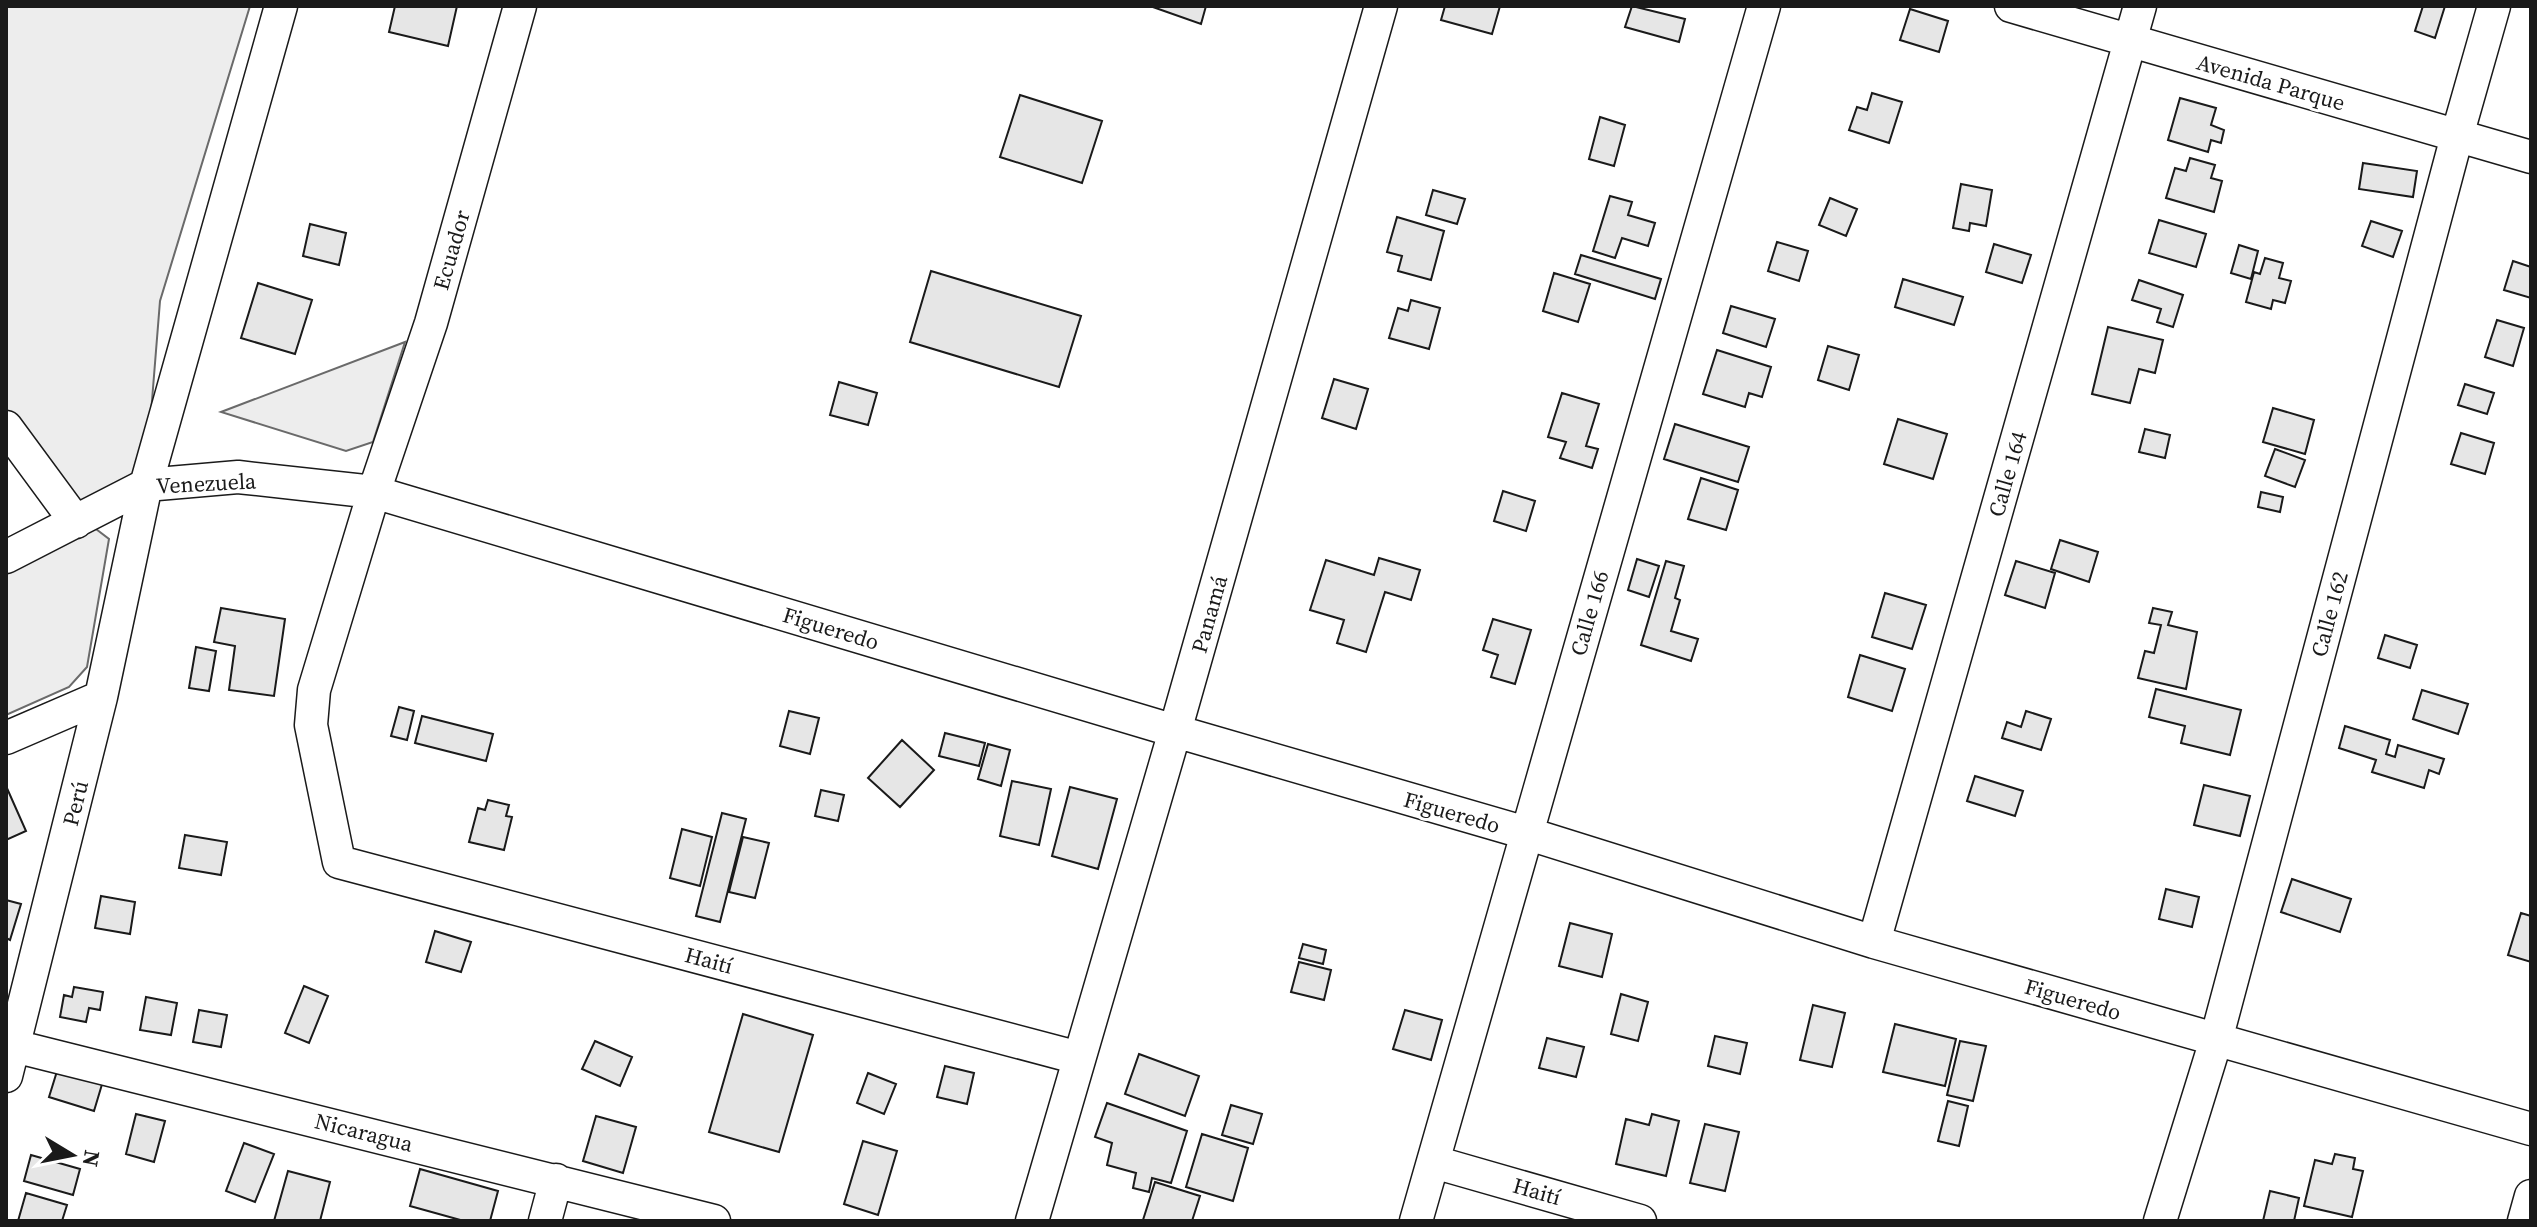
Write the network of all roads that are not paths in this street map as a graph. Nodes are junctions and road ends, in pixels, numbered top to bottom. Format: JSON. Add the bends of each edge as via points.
{"nodes":[{"id":1,"x":281,"y":6,"type":"edge"},
{"id":2,"x":520,"y":6,"type":"edge"},
{"id":3,"x":1381,"y":6,"type":"edge"},
{"id":4,"x":1764,"y":6,"type":"edge"},
{"id":5,"x":2011,"y":6,"type":"edge"},
{"id":6,"x":2140,"y":6,"type":"edge"},
{"id":7,"x":2494,"y":6,"type":"edge"},
{"id":8,"x":2131,"y":41,"type":"junction"},
{"id":9,"x":2457,"y":136,"type":"junction"},
{"id":10,"x":2531,"y":157,"type":"edge"},
{"id":11,"x":6,"y":427,"type":"edge"},
{"id":12,"x":146,"y":485,"type":"junction"},
{"id":13,"x":374,"y":492,"type":"junction"},
{"id":14,"x":76,"y":522,"type":"junction"},
{"id":15,"x":6,"y":557,"type":"edge"},
{"id":16,"x":101,"y":697,"type":"junction"},
{"id":17,"x":1175,"y":731,"type":"junction"},
{"id":18,"x":6,"y":738,"type":"edge"},
{"id":19,"x":1526,"y":833,"type":"junction"},
{"id":20,"x":339,"y":862,"type":"joint"},
{"id":21,"x":1874,"y":942,"type":"junction"},
{"id":22,"x":2216,"y":1040,"type":"junction"},
{"id":23,"x":1079,"y":1058,"type":"junction"},
{"id":24,"x":10,"y":1061,"type":"edge"},
{"id":25,"x":2531,"y":1129,"type":"edge"},
{"id":26,"x":1434,"y":1162,"type":"junction"},
{"id":27,"x":556,"y":1180,"type":"junction"},
{"id":28,"x":2531,"y":1196,"type":"edge"},
{"id":29,"x":545,"y":1221,"type":"edge"},
{"id":30,"x":714,"y":1221,"type":"edge"},
{"id":31,"x":1032,"y":1221,"type":"edge"},
{"id":32,"x":1416,"y":1221,"type":"edge"},
{"id":33,"x":1640,"y":1221,"type":"edge"},
{"id":34,"x":2160,"y":1221,"type":"edge"},
{"id":35,"x":2524,"y":1221,"type":"edge"}],
"edges":[{"from":1,"to":12,"type":"street","name":"Perú"},
{"from":2,"to":13,"type":"street","name":"Ecuador","via":[[431,323]]},
{"from":3,"to":17,"type":"street","name":"Panamá"},
{"from":4,"to":19,"type":"street","name":"Calle 166"},
{"from":5,"to":8,"type":"street","name":"Avenida Parque"},
{"from":6,"to":8,"type":"street","name":"Calle 164"},
{"from":7,"to":9,"type":"street","name":"Calle 162"},
{"from":8,"to":9,"type":"street","name":"Avenida Parque"},
{"from":8,"to":21,"type":"street","name":"Calle 164"},
{"from":9,"to":10,"type":"street","name":"Avenida Parque"},
{"from":9,"to":22,"type":"street","name":"Calle 162"},
{"from":11,"to":14,"type":"street"},
{"from":12,"to":13,"type":"street","name":"Venezuela","via":[[238,477]]},
{"from":12,"to":14,"type":"street","name":"Venezuela"},
{"from":12,"to":16,"type":"street","name":"Perú"},
{"from":13,"to":17,"type":"street","name":"Figueredo"},
{"from":13,"to":20,"type":"street","name":"Ecuador","via":[[314,690],[311,725]]},
{"from":14,"to":15,"type":"street","name":"Venezuela"},
{"from":16,"to":18,"type":"street"},
{"from":16,"to":24,"type":"street","name":"Perú"},
{"from":17,"to":19,"type":"street","name":"Figueredo"},
{"from":17,"to":23,"type":"street","name":"Panamá"},
{"from":19,"to":21,"type":"street","name":"Figueredo"},
{"from":19,"to":26,"type":"street","name":"Calle 166"},
{"from":20,"to":23,"type":"street","name":"Haití"},
{"from":21,"to":22,"type":"street","name":"Figueredo"},
{"from":22,"to":25,"type":"street","name":"Figueredo"},
{"from":22,"to":34,"type":"street","name":"Calle 162"},
{"from":23,"to":31,"type":"street","name":"Panamá"},
{"from":24,"to":27,"type":"street","name":"Nicaragua"},
{"from":26,"to":32,"type":"street","name":"Calle 166"},
{"from":26,"to":33,"type":"street","name":"Haití"},
{"from":27,"to":29,"type":"street"},
{"from":27,"to":30,"type":"street","name":"Nicaragua"},
{"from":28,"to":35,"type":"street"}]}
